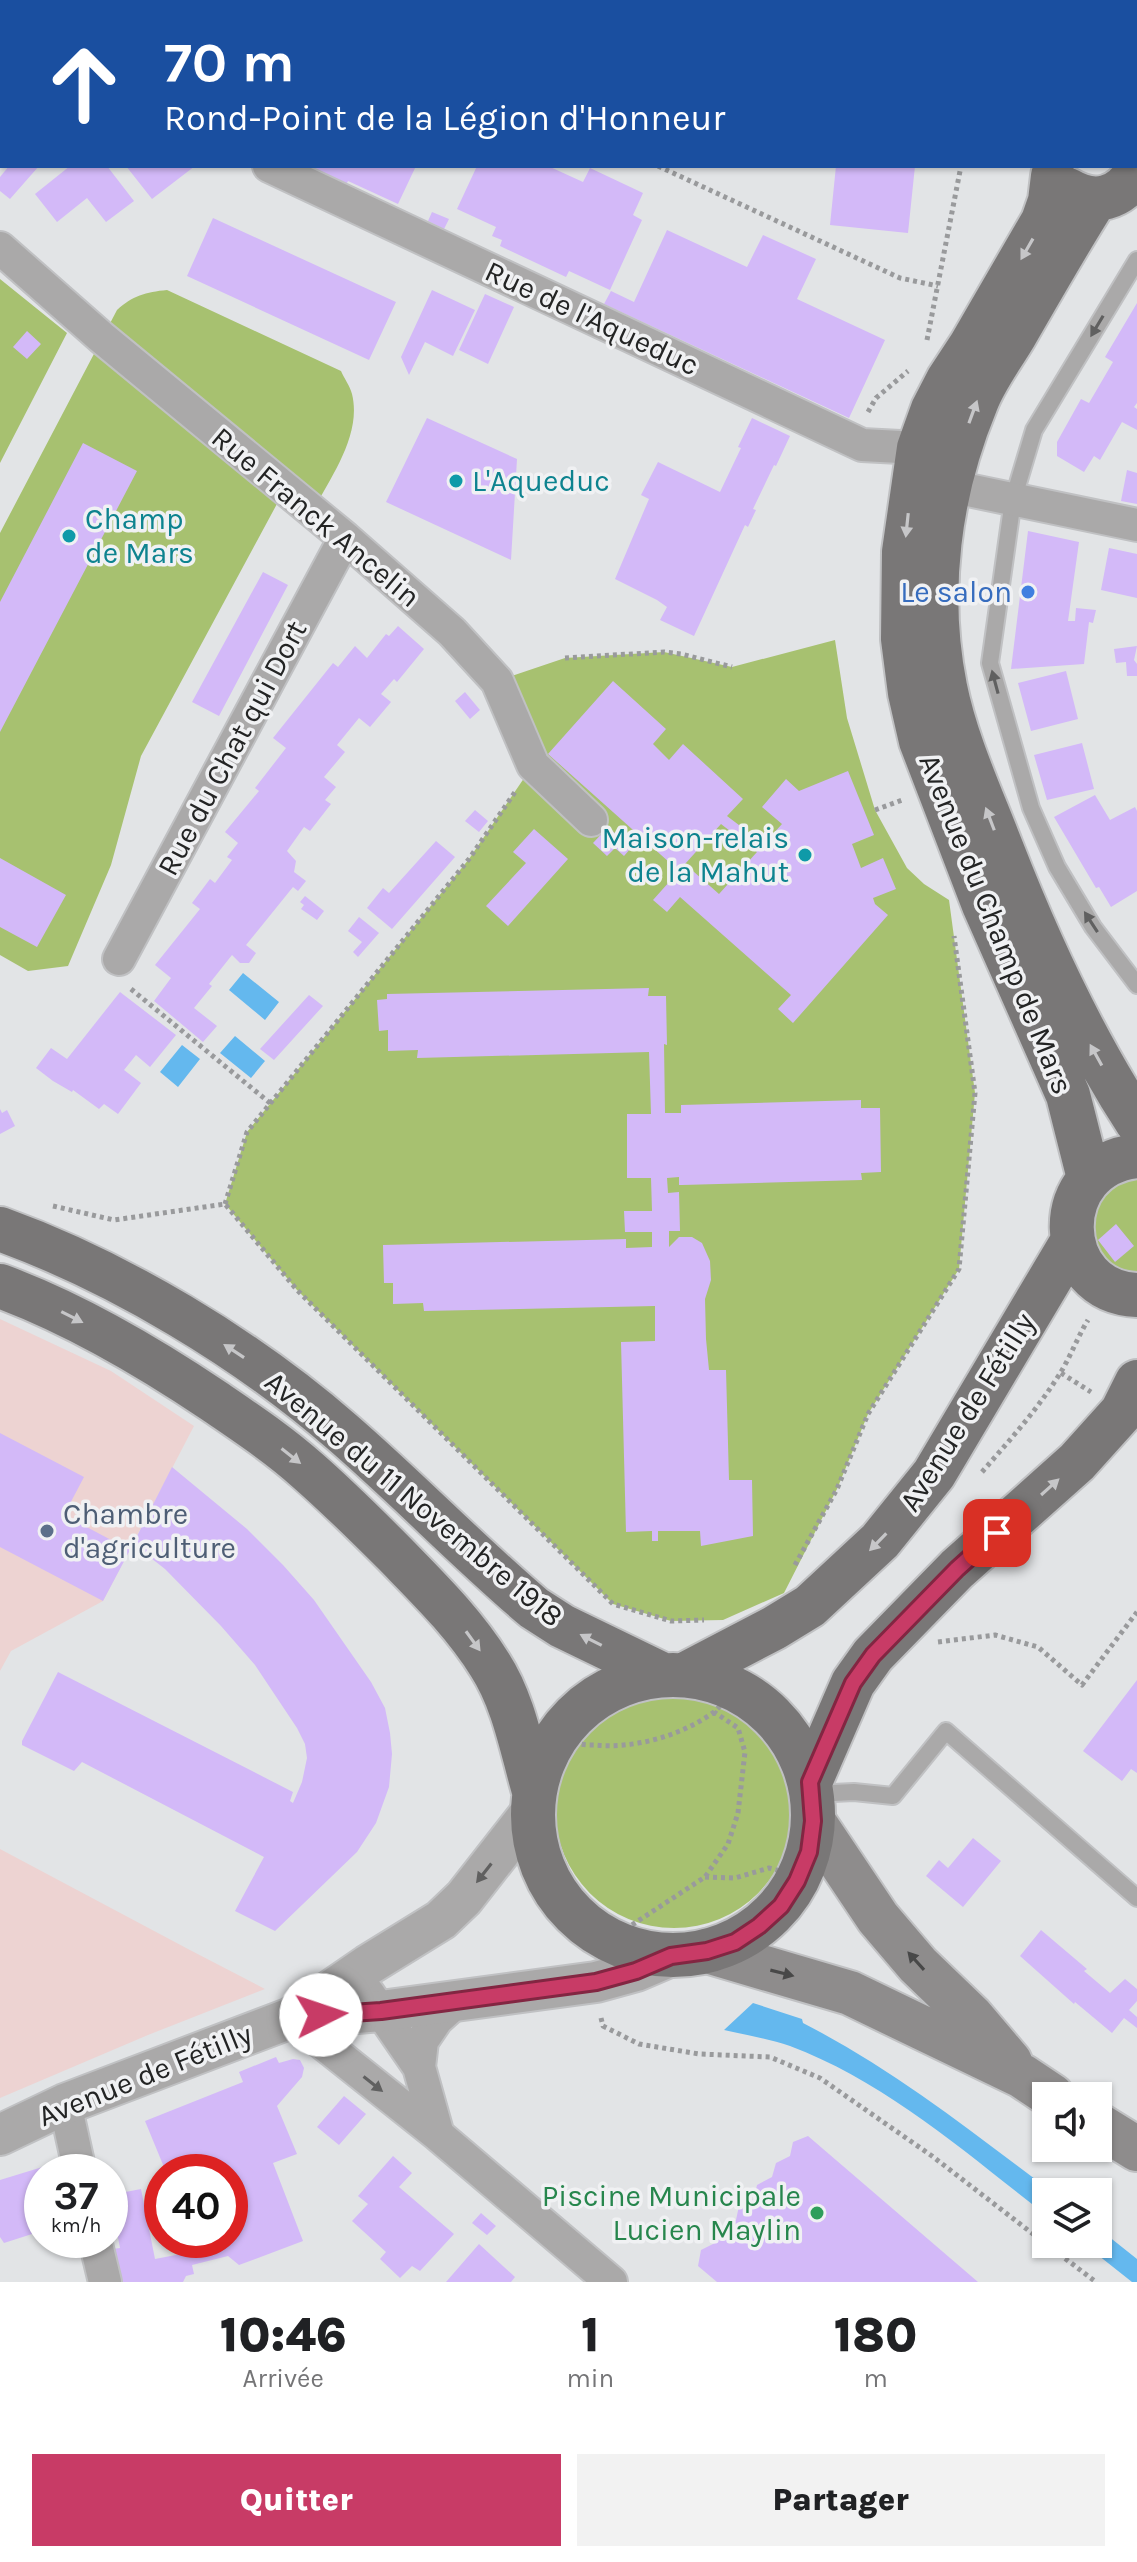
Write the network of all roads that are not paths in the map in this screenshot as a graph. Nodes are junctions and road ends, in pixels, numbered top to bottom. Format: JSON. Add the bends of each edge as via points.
{"nodes":[{"id":1,"x":273,"y":168,"type":"edge"},
{"id":2,"x":1050,"y":171,"type":"edge"},
{"id":3,"x":1137,"y":172,"type":"edge"},
{"id":4,"x":1095,"y":200,"type":"junction"},
{"id":5,"x":0,"y":248,"type":"edge"},
{"id":6,"x":1137,"y":260,"type":"edge"},
{"id":7,"x":919,"y":448,"type":"junction"},
{"id":8,"x":949,"y":486,"type":"junction"},
{"id":9,"x":1013,"y":500,"type":"junction"},
{"id":10,"x":1137,"y":525,"type":"edge"},
{"id":11,"x":345,"y":538,"type":"junction"},
{"id":12,"x":591,"y":820,"type":"dead end"},
{"id":13,"x":119,"y":959,"type":"road end"},
{"id":14,"x":1137,"y":985,"type":"edge"},
{"id":15,"x":1137,"y":1122,"type":"edge"},
{"id":16,"x":1137,"y":1156,"type":"edge"},
{"id":17,"x":1089,"y":1178,"type":"junction"},
{"id":18,"x":0,"y":1229,"type":"edge"},
{"id":19,"x":1072,"y":1242,"type":"junction"},
{"id":20,"x":0,"y":1286,"type":"edge"},
{"id":21,"x":1122,"y":1291,"type":"edge"},
{"id":22,"x":1137,"y":1382,"type":"edge"},
{"id":23,"x":674,"y":1674,"type":"junction"},
{"id":24,"x":728,"y":1683,"type":"junction"},
{"id":25,"x":812,"y":1799,"type":"junction"},
{"id":26,"x":533,"y":1801,"type":"junction"},
{"id":27,"x":1137,"y":1898,"type":"edge"},
{"id":28,"x":689,"y":1954,"type":"junction"},
{"id":29,"x":355,"y":1975,"type":"junction"},
{"id":30,"x":457,"y":2001,"type":"junction"},
{"id":31,"x":381,"y":2011,"type":"junction"},
{"id":32,"x":291,"y":2018,"type":"junction"},
{"id":33,"x":419,"y":2067,"type":"junction"},
{"id":34,"x":1033,"y":2082,"type":"edge"},
{"id":35,"x":1032,"y":2084,"type":"edge"},
{"id":36,"x":65,"y":2104,"type":"junction"},
{"id":37,"x":1112,"y":2134,"type":"edge"},
{"id":38,"x":0,"y":2135,"type":"edge"},
{"id":39,"x":438,"y":2135,"type":"junction"},
{"id":40,"x":1137,"y":2149,"type":"edge"},
{"id":41,"x":76,"y":2154,"type":"edge"},
{"id":42,"x":99,"y":2258,"type":"edge"},
{"id":43,"x":105,"y":2282,"type":"edge"},
{"id":44,"x":611,"y":2282,"type":"edge"}],
"edges":[{"from":1,"to":7,"type":"street","name":"Rue de l'Aqueduc","via":[[862,445]]},
{"from":2,"to":4,"type":"main road","via":[[1078,196]]},
{"from":2,"to":7,"type":"main road","name":"Avenue du Champ de Mars","one_way":true,"via":[[1050,201],[1043,221],[948,380]]},
{"from":3,"to":4,"type":"main road","via":[[1122,188]]},
{"from":8,"to":4,"type":"main road","name":"Avenue du Champ de Mars","one_way":true,"via":[[976,401]]},
{"from":5,"to":11,"type":"street","name":"Rue Franck Ancelin"},
{"from":6,"to":9,"type":"lane","one_way":true,"via":[[1034,430]]},
{"from":7,"to":17,"type":"main road","name":"Avenue du Champ de Mars","one_way":true,"via":[[904,552],[903,639],[921,741],[984,905],[1068,1095]]},
{"from":8,"to":9,"type":"street"},
{"from":15,"to":8,"type":"main road","name":"Avenue du Champ de Mars","one_way":true,"via":[[1078,1023],[1053,969],[958,732],[945,688],[936,598]]},
{"from":9,"to":10,"type":"street"},
{"from":14,"to":9,"type":"lane","one_way":true,"via":[[1057,867],[1031,808],[990,663]]},
{"from":11,"to":12,"type":"street","name":"Rue Franck Ancelin","via":[[452,632],[497,681],[533,765]]},
{"from":11,"to":13,"type":"street","name":"Rue du Chat qui Dort"},
{"from":16,"to":17,"type":"main road","via":[[1110,1162]]},
{"from":17,"to":19,"type":"main road","via":[[1070,1219]]},
{"from":23,"to":18,"type":"main road","name":"Avenue du 11 Novembre 1918","one_way":true,"via":[[562,1626],[534,1608],[340,1429],[254,1365],[151,1299]]},
{"from":19,"to":21,"type":"main road","via":[[1087,1271]]},
{"from":19,"to":24,"type":"main road","name":"Avenue de Fétilly","one_way":true,"via":[[934,1474],[909,1507],[810,1606],[774,1628]]},
{"from":20,"to":26,"type":"main road","name":"Avenue du 11 Novembre 1918","one_way":true,"via":[[68,1315],[180,1378],[257,1430],[361,1519],[439,1599],[492,1667],[509,1705]]},
{"from":25,"to":22,"type":"main road","one_way":true,"via":[[853,1683],[873,1655],[957,1569],[1077,1462],[1122,1412]]},
{"from":23,"to":24,"type":"main road","name":"Avenue du 11 Novembre 1918"},
{"from":23,"to":26,"type":"main road","via":[[632,1679],[581,1708],[544,1759]]},
{"from":24,"to":25,"type":"main road","name":"Avenue du 11 Novembre 1918","via":[[783,1727],[800,1753]]},
{"from":25,"to":27,"type":"lane","via":[[854,1792],[893,1796],[946,1731]]},
{"from":25,"to":28,"type":"main road","via":[[809,1852],[781,1906],[735,1942]]},
{"from":34,"to":25,"type":"main road","one_way":true,"via":[[878,1918]]},
{"from":26,"to":28,"type":"main road","name":"Avenue du 11 Novembre 1918","via":[[535,1843],[545,1873],[582,1923],[639,1952]]},
{"from":26,"to":29,"type":"street","name":"Avenue de Fétilly","one_way":true,"via":[[464,1898],[441,1920]]},
{"from":28,"to":30,"type":"street","name":"Avenue de Fétilly","via":[[596,1982]]},
{"from":28,"to":35,"type":"main road","one_way":true,"via":[[850,1993]]},
{"from":29,"to":31,"type":"street"},
{"from":29,"to":32,"type":"street","name":"Avenue de Fétilly"},
{"from":30,"to":31,"type":"street","name":"Avenue de Fétilly"},
{"from":30,"to":33,"type":"street","via":[[422,2041]]},
{"from":31,"to":32,"type":"street","name":"Avenue de Fétilly"},
{"from":31,"to":33,"type":"street"},
{"from":32,"to":36,"type":"street","name":"Avenue de Fétilly"},
{"from":32,"to":39,"type":"street","one_way":true},
{"from":33,"to":39,"type":"street"},
{"from":36,"to":38,"type":"street","name":"Avenue de Fétilly"},
{"from":36,"to":41,"type":"street"},
{"from":37,"to":40,"type":"main road"},
{"from":39,"to":44,"type":"street"},
{"from":42,"to":43,"type":"street"}]}
